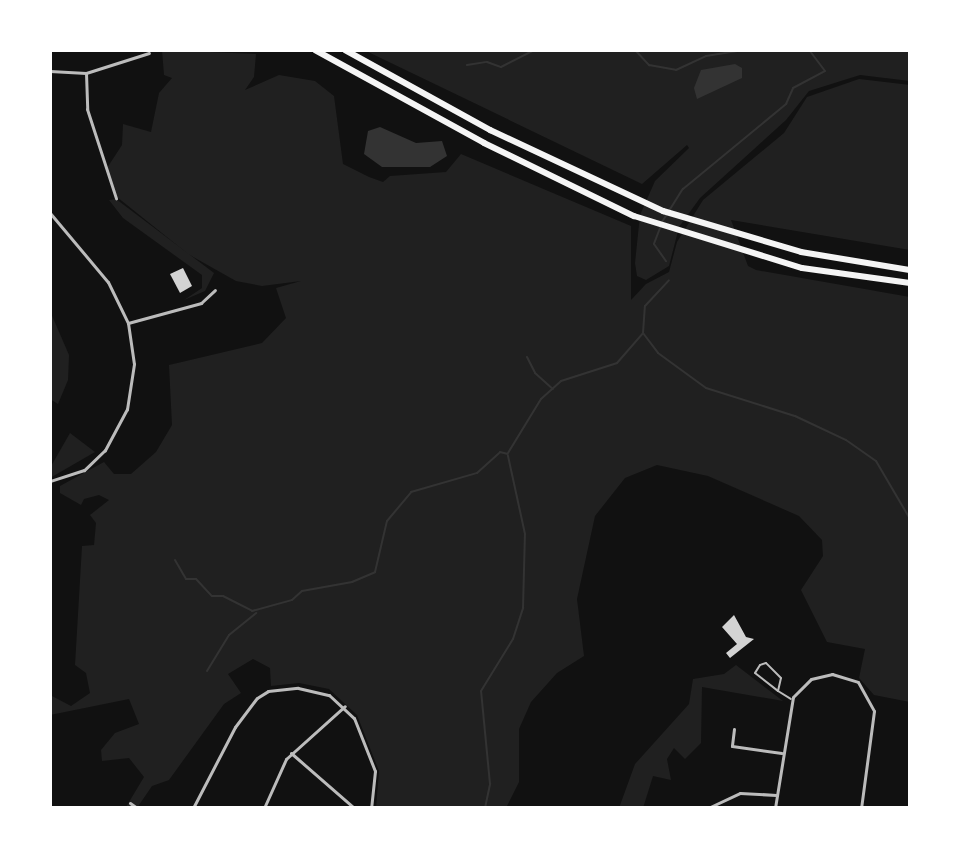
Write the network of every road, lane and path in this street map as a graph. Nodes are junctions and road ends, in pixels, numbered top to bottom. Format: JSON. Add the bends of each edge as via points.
{"nodes":[{"id":1,"x":315,"y":50,"type":"edge"},
{"id":2,"x":345,"y":50,"type":"edge"},
{"id":3,"x":149,"y":53,"type":"dead end"},
{"id":4,"x":50,"y":71,"type":"edge"},
{"id":5,"x":86,"y":73,"type":"junction"},
{"id":6,"x":116,"y":198,"type":"dead end"},
{"id":7,"x":50,"y":213,"type":"edge"},
{"id":8,"x":910,"y":270,"type":"edge"},
{"id":9,"x":910,"y":283,"type":"edge"},
{"id":10,"x":215,"y":290,"type":"dead end"},
{"id":11,"x":128,"y":323,"type":"junction"},
{"id":12,"x":50,"y":481,"type":"edge"},
{"id":13,"x":778,"y":691,"type":"junction"},
{"id":14,"x":792,"y":700,"type":"junction"},
{"id":15,"x":345,"y":706,"type":"junction"},
{"id":16,"x":734,"y":729,"type":"dead end"},
{"id":17,"x":291,"y":753,"type":"junction"},
{"id":18,"x":784,"y":753,"type":"junction"},
{"id":19,"x":776,"y":796,"type":"junction"},
{"id":20,"x":130,"y":803,"type":"dead end"},
{"id":21,"x":137,"y":808,"type":"edge"},
{"id":22,"x":193,"y":808,"type":"edge"},
{"id":23,"x":264,"y":808,"type":"edge"},
{"id":24,"x":354,"y":808,"type":"edge"},
{"id":25,"x":371,"y":808,"type":"edge"},
{"id":26,"x":708,"y":808,"type":"edge"},
{"id":27,"x":775,"y":808,"type":"edge"},
{"id":28,"x":861,"y":808,"type":"edge"}],
"edges":[{"from":1,"to":9,"type":"highway","via":[[575,190],[752,255],[850,277]]},
{"from":2,"to":8,"type":"highway","via":[[591,181],[745,238]]},
{"from":3,"to":5,"type":"street"},
{"from":4,"to":5,"type":"street"},
{"from":5,"to":6,"type":"street","via":[[87,109]]},
{"from":7,"to":11,"type":"street","via":[[101,271]]},
{"from":10,"to":11,"type":"street","via":[[201,303]]},
{"from":11,"to":12,"type":"street","via":[[133,374],[119,428],[90,465]]},
{"from":13,"to":13,"type":"lane","via":[[755,673],[760,665],[766,663],[781,678]]},
{"from":13,"to":14,"type":"lane"},
{"from":14,"to":18,"type":"street"},
{"from":14,"to":28,"type":"street","via":[[802,684],[823,675],[851,677],[867,691],[874,718]]},
{"from":15,"to":17,"type":"street"},
{"from":15,"to":22,"type":"street","via":[[298,688],[268,691],[257,698],[235,727]]},
{"from":15,"to":25,"type":"street","via":[[370,751],[375,771]]},
{"from":16,"to":18,"type":"street","via":[[732,746]]},
{"from":17,"to":23,"type":"street"},
{"from":17,"to":24,"type":"street"},
{"from":18,"to":19,"type":"street"},
{"from":19,"to":26,"type":"street","via":[[740,793]]},
{"from":19,"to":27,"type":"street"},
{"from":20,"to":21,"type":"street"}]}
